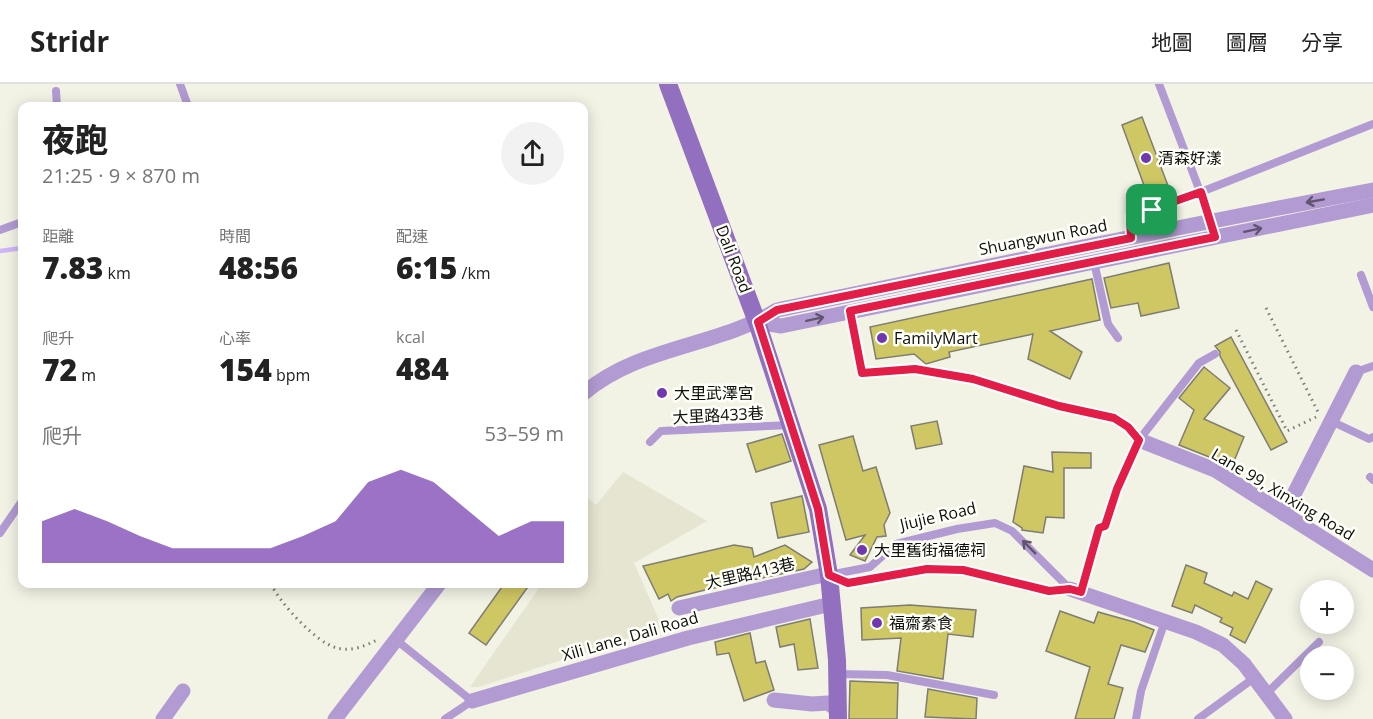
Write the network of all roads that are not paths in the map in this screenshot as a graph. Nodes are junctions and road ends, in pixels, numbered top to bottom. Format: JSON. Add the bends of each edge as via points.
{"nodes":[{"id":1,"x":180,"y":84,"type":"edge"},
{"id":2,"x":668,"y":84,"type":"edge"},
{"id":3,"x":1159,"y":84,"type":"edge"},
{"id":4,"x":56,"y":91,"type":"dead end"},
{"id":5,"x":57,"y":102,"type":"edge"},
{"id":6,"x":187,"y":102,"type":"edge"},
{"id":7,"x":1373,"y":124,"type":"edge"},
{"id":8,"x":1373,"y":190,"type":"edge"},
{"id":9,"x":1201,"y":192,"type":"junction"},
{"id":10,"x":1373,"y":205,"type":"edge"},
{"id":11,"x":1211,"y":220,"type":"junction"},
{"id":12,"x":18,"y":223,"type":"edge"},
{"id":13,"x":0,"y":230,"type":"edge"},
{"id":14,"x":1215,"y":237,"type":"junction"},
{"id":15,"x":1131,"y":238,"type":"junction"},
{"id":16,"x":1094,"y":262,"type":"junction"},
{"id":17,"x":1361,"y":275,"type":"dead end"},
{"id":18,"x":1373,"y":308,"type":"edge"},
{"id":19,"x":850,"y":311,"type":"junction"},
{"id":20,"x":758,"y":322,"type":"junction"},
{"id":21,"x":1118,"y":338,"type":"dead end"},
{"id":22,"x":1215,"y":354,"type":"dead end"},
{"id":23,"x":1373,"y":366,"type":"edge"},
{"id":24,"x":1356,"y":372,"type":"joint"},
{"id":25,"x":588,"y":390,"type":"edge"},
{"id":26,"x":1325,"y":418,"type":"junction"},
{"id":27,"x":792,"y":425,"type":"junction"},
{"id":28,"x":1373,"y":437,"type":"edge"},
{"id":29,"x":1139,"y":440,"type":"junction"},
{"id":30,"x":650,"y":442,"type":"dead end"},
{"id":31,"x":18,"y":507,"type":"edge"},
{"id":32,"x":1284,"y":514,"type":"junction"},
{"id":33,"x":0,"y":533,"type":"edge"},
{"id":34,"x":1373,"y":570,"type":"edge"},
{"id":35,"x":829,"y":575,"type":"junction"},
{"id":36,"x":436,"y":588,"type":"edge"},
{"id":37,"x":1076,"y":590,"type":"junction"},
{"id":38,"x":831,"y":604,"type":"junction"},
{"id":39,"x":679,"y":608,"type":"dead end"},
{"id":40,"x":1164,"y":621,"type":"junction"},
{"id":41,"x":395,"y":639,"type":"junction"},
{"id":42,"x":1318,"y":642,"type":"dead end"},
{"id":43,"x":837,"y":674,"type":"junction"},
{"id":44,"x":1254,"y":678,"type":"junction"},
{"id":45,"x":183,"y":691,"type":"dead end"},
{"id":46,"x":993,"y":694,"type":"dead end"},
{"id":47,"x":1266,"y":694,"type":"junction"},
{"id":48,"x":774,"y":700,"type":"dead end"},
{"id":49,"x":472,"y":701,"type":"junction"},
{"id":50,"x":838,"y":715,"type":"edge"},
{"id":51,"x":164,"y":719,"type":"edge"},
{"id":52,"x":335,"y":719,"type":"edge"},
{"id":53,"x":444,"y":719,"type":"edge"},
{"id":54,"x":1136,"y":719,"type":"edge"},
{"id":55,"x":1198,"y":719,"type":"edge"},
{"id":56,"x":1285,"y":719,"type":"edge"}],
"edges":[{"from":1,"to":6,"type":"lane"},
{"from":2,"to":20,"type":"street","name":"Dali Road"},
{"from":3,"to":9,"type":"lane"},
{"from":4,"to":5,"type":"lane"},
{"from":7,"to":9,"type":"lane"},
{"from":8,"to":11,"type":"street","name":"Shuangwun Road","one_way":true},
{"from":9,"to":11,"type":"lane"},
{"from":9,"to":15,"type":"lane","via":[[1130,217]]},
{"from":14,"to":10,"type":"street","name":"Shuangwun Road","one_way":true},
{"from":11,"to":14,"type":"lane"},
{"from":11,"to":15,"type":"street","name":"Shuangwun Road"},
{"from":12,"to":13,"type":"lane"},
{"from":14,"to":16,"type":"street","name":"Shuangwun Road"},
{"from":15,"to":20,"type":"street","name":"Shuangwun Road","via":[[777,310]]},
{"from":16,"to":19,"type":"street","name":"Shuangwun Road"},
{"from":16,"to":21,"type":"lane","via":[[1108,324]]},
{"from":17,"to":18,"type":"lane"},
{"from":20,"to":19,"type":"street","name":"Shuangwun Road","one_way":true,"via":[[781,326]]},
{"from":19,"to":29,"type":"lane","via":[[862,373],[915,369],[973,379],[1059,406],[1114,418]]},
{"from":20,"to":25,"type":"street","name":"Shuangwun Road","via":[[652,356],[609,375]]},
{"from":20,"to":27,"type":"street","name":"Dali Road"},
{"from":22,"to":29,"type":"lane","via":[[1199,363]]},
{"from":23,"to":24,"type":"lane"},
{"from":24,"to":26,"type":"street"},
{"from":26,"to":28,"type":"lane","via":[[1369,439]]},
{"from":26,"to":32,"type":"street"},
{"from":27,"to":30,"type":"lane","name":"大里路433巷","via":[[661,431]]},
{"from":27,"to":35,"type":"street","name":"Dali Road","via":[[818,509]]},
{"from":29,"to":32,"type":"street","name":"Lane 99, Xinxing Road","via":[[1215,470]]},
{"from":31,"to":33,"type":"lane"},
{"from":32,"to":34,"type":"street","name":"Lane 99, Xinxing Road"},
{"from":35,"to":37,"type":"lane","name":"Jiujie Road","via":[[848,583],[927,569],[963,570],[1049,591]]},
{"from":37,"to":35,"type":"lane","name":"Jiujie Road","one_way":true,"via":[[1019,537],[995,523],[896,544],[870,567]]},
{"from":35,"to":38,"type":"street","name":"Dali Road"},
{"from":35,"to":39,"type":"street","name":"大里路413巷"},
{"from":36,"to":41,"type":"street"},
{"from":37,"to":40,"type":"street","name":"Jiujie Road"},
{"from":38,"to":43,"type":"street","name":"Dali Road"},
{"from":38,"to":49,"type":"street","name":"Xili Lane, Dali Road","via":[[688,638]]},
{"from":40,"to":44,"type":"street","name":"Jiujie Road","via":[[1223,645]]},
{"from":40,"to":54,"type":"lane"},
{"from":41,"to":49,"type":"lane"},
{"from":41,"to":52,"type":"street"},
{"from":42,"to":47,"type":"lane"},
{"from":43,"to":46,"type":"lane","via":[[887,675]]},
{"from":43,"to":50,"type":"street","name":"Dali Road"},
{"from":44,"to":47,"type":"street","name":"Jiujie Road"},
{"from":44,"to":55,"type":"lane"},
{"from":45,"to":51,"type":"street"},
{"from":47,"to":56,"type":"street","name":"Jiujie Road"},
{"from":48,"to":50,"type":"street","via":[[828,703]]},
{"from":49,"to":53,"type":"lane","name":"Xili Lane, Dali Road"}]}
